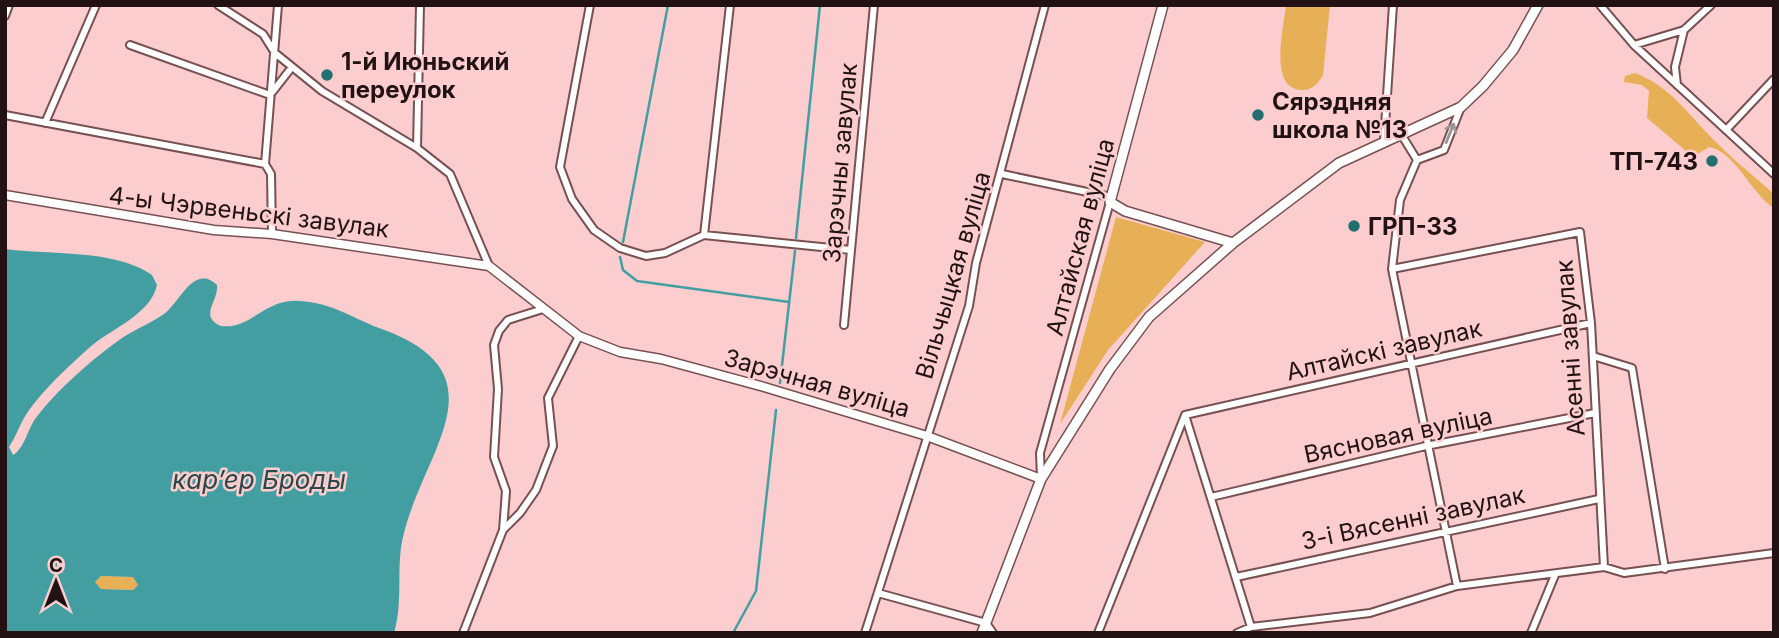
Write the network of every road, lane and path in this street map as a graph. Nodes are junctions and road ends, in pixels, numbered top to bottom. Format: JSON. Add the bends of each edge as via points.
{"nodes":[{"id":1,"x":9,"y":5,"type":"edge"},
{"id":2,"x":96,"y":5,"type":"edge"},
{"id":3,"x":218,"y":5,"type":"edge"},
{"id":4,"x":278,"y":5,"type":"edge"},
{"id":5,"x":420,"y":5,"type":"edge"},
{"id":6,"x":590,"y":5,"type":"edge"},
{"id":7,"x":730,"y":5,"type":"edge"},
{"id":8,"x":874,"y":5,"type":"edge"},
{"id":9,"x":1045,"y":5,"type":"edge"},
{"id":10,"x":1163,"y":5,"type":"edge"},
{"id":11,"x":1393,"y":5,"type":"edge"},
{"id":12,"x":1538,"y":5,"type":"edge"},
{"id":13,"x":1711,"y":5,"type":"edge"},
{"id":14,"x":1605,"y":7,"type":"edge"},
{"id":15,"x":5,"y":16,"type":"edge"},
{"id":16,"x":1684,"y":30,"type":"junction"},
{"id":17,"x":130,"y":45,"type":"dead end"},
{"id":18,"x":1634,"y":45,"type":"junction"},
{"id":19,"x":275,"y":53,"type":"junction"},
{"id":20,"x":292,"y":67,"type":"junction"},
{"id":21,"x":1774,"y":79,"type":"edge"},
{"id":22,"x":1677,"y":85,"type":"junction"},
{"id":23,"x":270,"y":94,"type":"junction"},
{"id":24,"x":1461,"y":107,"type":"junction"},
{"id":25,"x":5,"y":115,"type":"edge"},
{"id":26,"x":45,"y":123,"type":"junction"},
{"id":27,"x":1726,"y":130,"type":"junction"},
{"id":28,"x":1401,"y":134,"type":"junction"},
{"id":29,"x":1384,"y":141,"type":"junction"},
{"id":30,"x":417,"y":148,"type":"junction"},
{"id":31,"x":1417,"y":160,"type":"junction"},
{"id":32,"x":265,"y":164,"type":"junction"},
{"id":33,"x":1002,"y":174,"type":"junction"},
{"id":34,"x":1774,"y":174,"type":"edge"},
{"id":35,"x":5,"y":195,"type":"edge"},
{"id":36,"x":1111,"y":200,"type":"junction"},
{"id":37,"x":272,"y":234,"type":"junction"},
{"id":38,"x":704,"y":235,"type":"junction"},
{"id":39,"x":1233,"y":243,"type":"junction"},
{"id":40,"x":851,"y":250,"type":"junction"},
{"id":41,"x":489,"y":266,"type":"junction"},
{"id":42,"x":1392,"y":269,"type":"junction"},
{"id":43,"x":543,"y":309,"type":"junction"},
{"id":44,"x":1591,"y":323,"type":"junction"},
{"id":45,"x":844,"y":325,"type":"dead end"},
{"id":46,"x":579,"y":336,"type":"junction"},
{"id":47,"x":1593,"y":356,"type":"junction"},
{"id":48,"x":1410,"y":364,"type":"junction"},
{"id":49,"x":1595,"y":413,"type":"junction"},
{"id":50,"x":1185,"y":415,"type":"junction"},
{"id":51,"x":927,"y":436,"type":"junction"},
{"id":52,"x":1426,"y":446,"type":"junction"},
{"id":53,"x":1041,"y":479,"type":"junction"},
{"id":54,"x":1211,"y":497,"type":"junction"},
{"id":55,"x":1599,"y":499,"type":"junction"},
{"id":56,"x":503,"y":530,"type":"junction"},
{"id":57,"x":1443,"y":530,"type":"junction"},
{"id":58,"x":1774,"y":553,"type":"edge"},
{"id":59,"x":1604,"y":568,"type":"junction"},
{"id":60,"x":1665,"y":569,"type":"junction"},
{"id":61,"x":1555,"y":575,"type":"junction"},
{"id":62,"x":1236,"y":577,"type":"junction"},
{"id":63,"x":1457,"y":586,"type":"junction"},
{"id":64,"x":878,"y":593,"type":"junction"},
{"id":65,"x":986,"y":623,"type":"junction"},
{"id":66,"x":1251,"y":627,"type":"junction"},
{"id":67,"x":463,"y":633,"type":"edge"},
{"id":68,"x":865,"y":633,"type":"edge"},
{"id":69,"x":982,"y":633,"type":"edge"},
{"id":70,"x":993,"y":633,"type":"edge"},
{"id":71,"x":1098,"y":633,"type":"edge"},
{"id":72,"x":1237,"y":633,"type":"edge"},
{"id":73,"x":1531,"y":633,"type":"edge"}],
"edges":[{"from":1,"to":15,"type":"street"},
{"from":2,"to":26,"type":"street"},
{"from":3,"to":19,"type":"street","name":"Зарэчная вуліца","via":[[263,34]]},
{"from":4,"to":19,"type":"street"},
{"from":5,"to":30,"type":"street"},
{"from":6,"to":38,"type":"street","via":[[560,167],[572,200],[594,230],[620,248],[646,256],[665,253]]},
{"from":7,"to":38,"type":"street"},
{"from":8,"to":40,"type":"street","name":"Зарэчны завулак"},
{"from":9,"to":33,"type":"street","name":"Вільчыцкая вуліца"},
{"from":10,"to":36,"type":"main road","name":"Алтайская вуліца"},
{"from":11,"to":29,"type":"street"},
{"from":12,"to":24,"type":"main road","name":"Алтайская вуліца","via":[[1513,50]]},
{"from":13,"to":16,"type":"street"},
{"from":14,"to":18,"type":"street"},
{"from":16,"to":18,"type":"street"},
{"from":16,"to":22,"type":"street","via":[[1675,67]]},
{"from":17,"to":23,"type":"street"},
{"from":18,"to":22,"type":"street"},
{"from":19,"to":20,"type":"street","name":"Зарэчная вуліца"},
{"from":19,"to":23,"type":"street"},
{"from":20,"to":23,"type":"street"},
{"from":20,"to":30,"type":"street","name":"Зарэчная вуліца"},
{"from":21,"to":27,"type":"street"},
{"from":22,"to":27,"type":"street"},
{"from":23,"to":32,"type":"street"},
{"from":24,"to":28,"type":"main road","name":"Алтайская вуліца"},
{"from":31,"to":24,"type":"street","one_way":true,"via":[[1444,150]]},
{"from":25,"to":26,"type":"street"},
{"from":26,"to":32,"type":"street"},
{"from":27,"to":34,"type":"street"},
{"from":28,"to":29,"type":"main road","name":"Алтайская вуліца"},
{"from":28,"to":31,"type":"street"},
{"from":29,"to":39,"type":"main road","name":"Алтайская вуліца","via":[[1339,163]]},
{"from":30,"to":41,"type":"street","name":"Зарэчная вуліца","via":[[450,174]]},
{"from":31,"to":42,"type":"street","via":[[1400,200]]},
{"from":32,"to":37,"type":"street","via":[[271,174]]},
{"from":33,"to":36,"type":"street"},
{"from":33,"to":51,"type":"street","name":"Вільчыцкая вуліца","via":[[976,263],[969,306]]},
{"from":35,"to":37,"type":"street","name":"4-ы Чэрвеньскі завулак","via":[[214,230]]},
{"from":36,"to":39,"type":"main road","via":[[1125,211]]},
{"from":36,"to":53,"type":"street","name":"Алтайская вуліца","via":[[1040,453]]},
{"from":37,"to":41,"type":"street","name":"4-ы Чэрвеньскі завулак"},
{"from":38,"to":40,"type":"street"},
{"from":39,"to":53,"type":"main road","name":"Алтайская вуліца","via":[[1149,317],[1130,340]]},
{"from":40,"to":45,"type":"street","name":"Зарэчны завулак"},
{"from":41,"to":43,"type":"street","name":"Зарэчная вуліца"},
{"from":42,"to":44,"type":"street","name":"Асенні завулак","via":[[1580,232]]},
{"from":42,"to":48,"type":"street"},
{"from":43,"to":46,"type":"street","name":"Зарэчная вуліца"},
{"from":43,"to":56,"type":"street","via":[[509,320],[494,345],[498,389],[494,457],[506,491]]},
{"from":44,"to":47,"type":"street","name":"Асенні завулак"},
{"from":44,"to":48,"type":"street","name":"Алтайскі завулак"},
{"from":46,"to":51,"type":"street","name":"Зарэчная вуліца","via":[[620,352],[764,387]]},
{"from":46,"to":56,"type":"street","via":[[548,398],[553,446],[536,490]]},
{"from":47,"to":49,"type":"street","name":"Асенні завулак"},
{"from":47,"to":60,"type":"street","via":[[1632,368]]},
{"from":48,"to":50,"type":"street","name":"Алтайскі завулак"},
{"from":48,"to":52,"type":"street"},
{"from":49,"to":52,"type":"street","name":"Вясновая вуліца"},
{"from":49,"to":55,"type":"street","name":"Асенні завулак"},
{"from":50,"to":54,"type":"street"},
{"from":50,"to":71,"type":"street"},
{"from":51,"to":53,"type":"street","name":"Зарэчная вуліца"},
{"from":51,"to":64,"type":"street","name":"Вільчыцкая вуліца"},
{"from":52,"to":54,"type":"street","name":"Вясновая вуліца"},
{"from":52,"to":57,"type":"street"},
{"from":53,"to":65,"type":"main road","name":"Алтайская вуліца"},
{"from":54,"to":62,"type":"street"},
{"from":55,"to":57,"type":"street","name":"3-і Вясенні завулак"},
{"from":55,"to":59,"type":"street","name":"Асенні завулак"},
{"from":56,"to":67,"type":"street"},
{"from":57,"to":62,"type":"street","name":"3-і Вясенні завулак"},
{"from":57,"to":63,"type":"street"},
{"from":58,"to":60,"type":"street"},
{"from":59,"to":60,"type":"street","via":[[1624,573]]},
{"from":59,"to":61,"type":"street"},
{"from":61,"to":63,"type":"street"},
{"from":61,"to":73,"type":"street"},
{"from":62,"to":66,"type":"street"},
{"from":63,"to":66,"type":"street","via":[[1370,613]]},
{"from":64,"to":65,"type":"street"},
{"from":64,"to":68,"type":"street","name":"Вільчыцкая вуліца"},
{"from":65,"to":69,"type":"main road","name":"Алтайская вуліца"},
{"from":65,"to":70,"type":"street"},
{"from":66,"to":72,"type":"street"}]}
